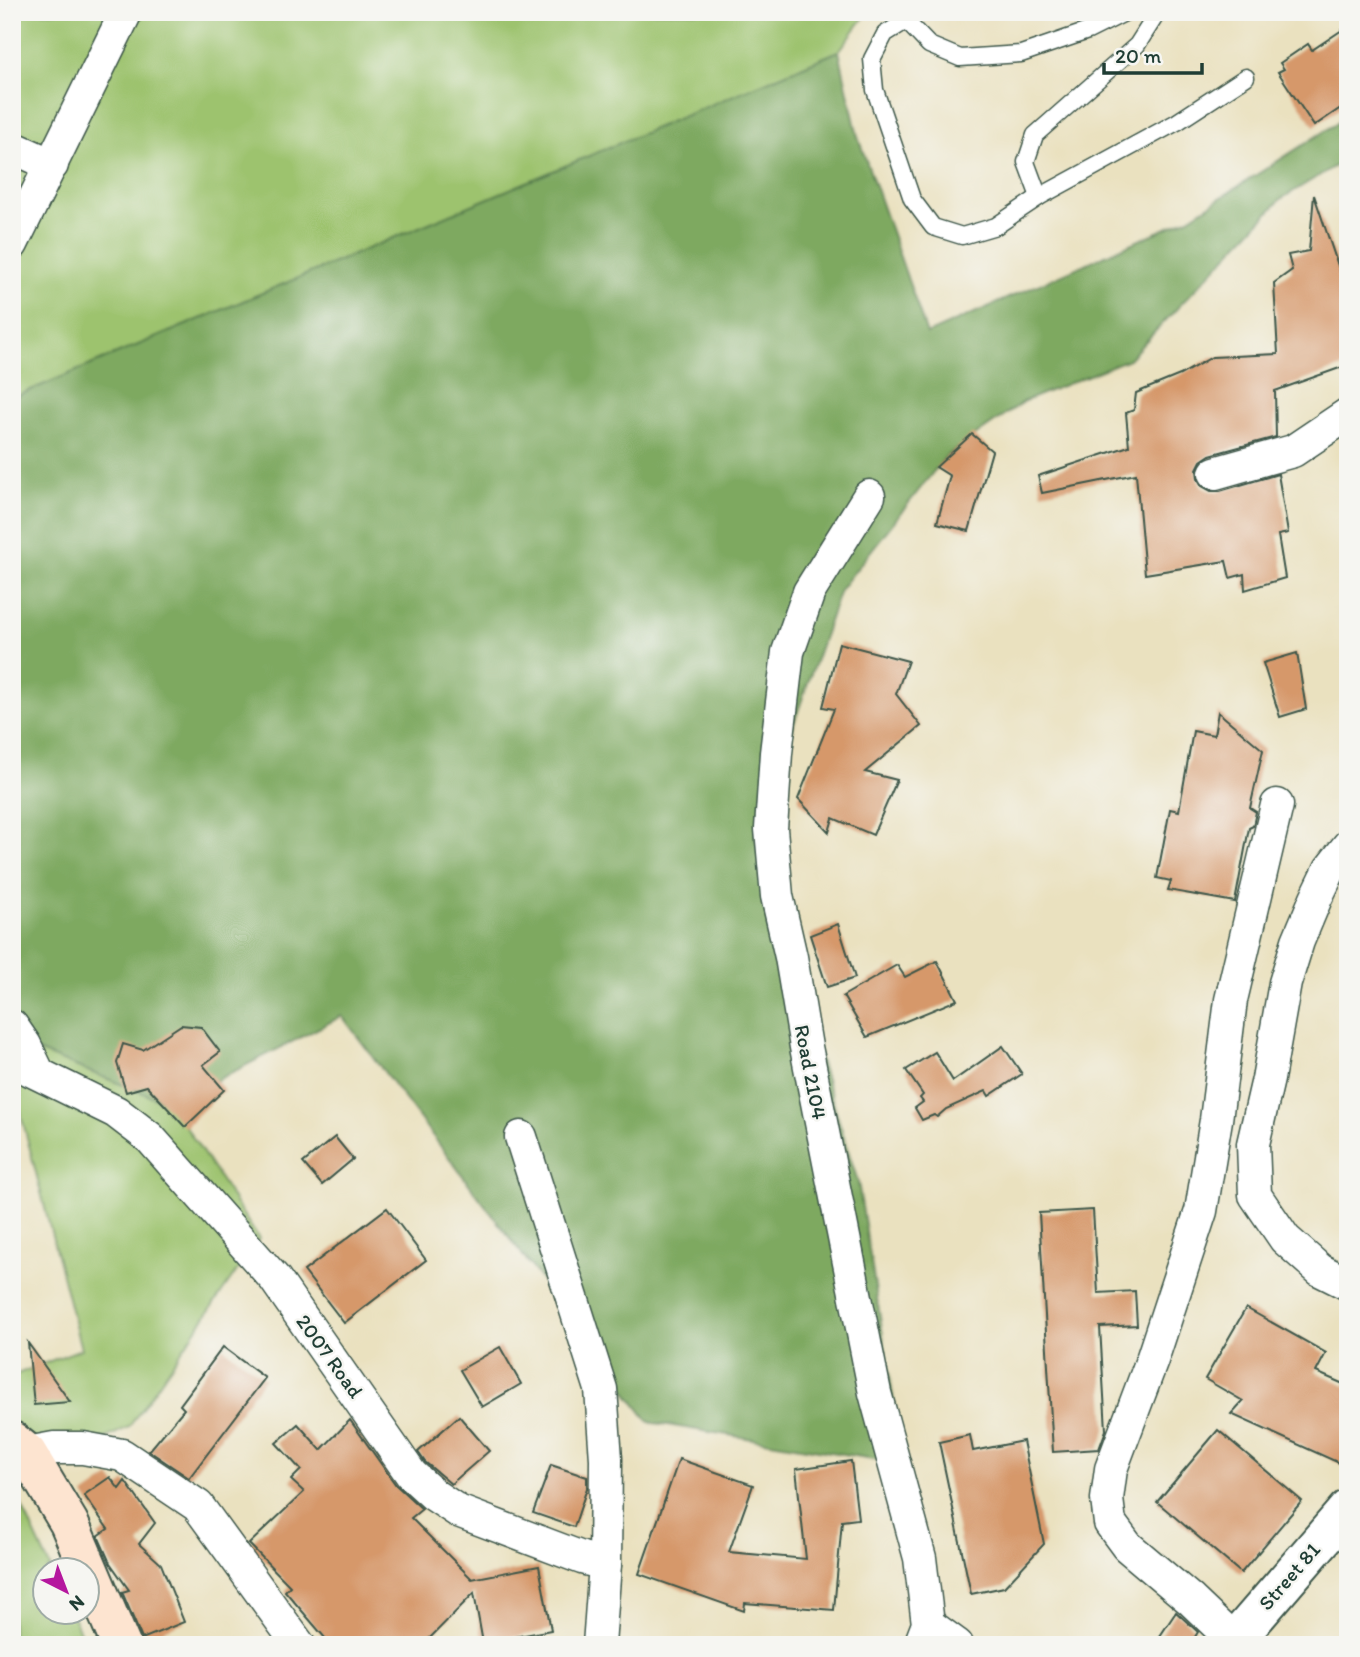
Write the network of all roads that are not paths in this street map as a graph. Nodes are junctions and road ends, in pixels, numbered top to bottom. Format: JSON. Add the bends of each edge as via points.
{"nodes":[{"id":1,"x":126,"y":12,"type":"edge"},
{"id":2,"x":1126,"y":12,"type":"edge"},
{"id":3,"x":1158,"y":12,"type":"edge"},
{"id":4,"x":908,"y":17,"type":"edge"},
{"id":5,"x":1246,"y":77,"type":"dead end"},
{"id":6,"x":12,"y":147,"type":"edge"},
{"id":7,"x":51,"y":165,"type":"junction"},
{"id":8,"x":1039,"y":197,"type":"junction"},
{"id":9,"x":12,"y":244,"type":"edge"},
{"id":10,"x":1348,"y":414,"type":"edge"},
{"id":11,"x":1215,"y":472,"type":"dead end"},
{"id":12,"x":869,"y":496,"type":"dead end"},
{"id":13,"x":1277,"y":805,"type":"dead end"},
{"id":14,"x":1348,"y":846,"type":"edge"},
{"id":15,"x":12,"y":1026,"type":"edge"},
{"id":16,"x":25,"y":1066,"type":"edge"},
{"id":17,"x":521,"y":1137,"type":"dead end"},
{"id":18,"x":1348,"y":1283,"type":"edge"},
{"id":19,"x":20,"y":1447,"type":"edge"},
{"id":20,"x":1348,"y":1509,"type":"edge"},
{"id":21,"x":605,"y":1564,"type":"junction"},
{"id":22,"x":924,"y":1634,"type":"edge"},
{"id":23,"x":1232,"y":1642,"type":"edge"},
{"id":24,"x":121,"y":1645,"type":"edge"},
{"id":25,"x":299,"y":1645,"type":"edge"},
{"id":26,"x":599,"y":1645,"type":"edge"},
{"id":27,"x":957,"y":1645,"type":"edge"}],
"edges":[{"from":1,"to":7,"type":"street"},
{"from":2,"to":4,"type":"lane","via":[[1088,31],[1021,54],[960,58],[929,45]]},
{"from":3,"to":8,"type":"lane","via":[[1137,45],[1035,135],[1026,162]]},
{"from":4,"to":8,"type":"lane","via":[[885,34],[872,59],[875,90],[912,199],[933,227],[962,236],[996,226]]},
{"from":5,"to":8,"type":"lane","via":[[1177,122]]},
{"from":6,"to":7,"type":"street"},
{"from":7,"to":9,"type":"street"},
{"from":10,"to":11,"type":"street","via":[[1293,452]]},
{"from":12,"to":22,"type":"street","name":"Road 2104","via":[[809,592],[788,652],[771,830],[777,896],[875,1393],[920,1558]]},
{"from":13,"to":23,"type":"street","via":[[1231,1000],[1201,1211],[1111,1469],[1107,1499],[1110,1523],[1127,1546]]},
{"from":14,"to":18,"type":"street","via":[[1316,898],[1284,983],[1253,1144],[1255,1195],[1285,1239],[1320,1270]]},
{"from":15,"to":16,"type":"street","via":[[25,1045]]},
{"from":16,"to":21,"type":"street","name":"2007 Road","via":[[116,1112],[149,1138],[275,1279],[411,1474],[434,1495],[458,1511]]},
{"from":17,"to":21,"type":"street","via":[[601,1389]]},
{"from":19,"to":24,"type":"main road","via":[[69,1523]]},
{"from":19,"to":25,"type":"street","via":[[83,1448],[122,1455],[198,1506]]},
{"from":20,"to":23,"type":"street","name":"Street 81"},
{"from":21,"to":26,"type":"street"},
{"from":22,"to":27,"type":"street","name":"Road 2104"}]}
